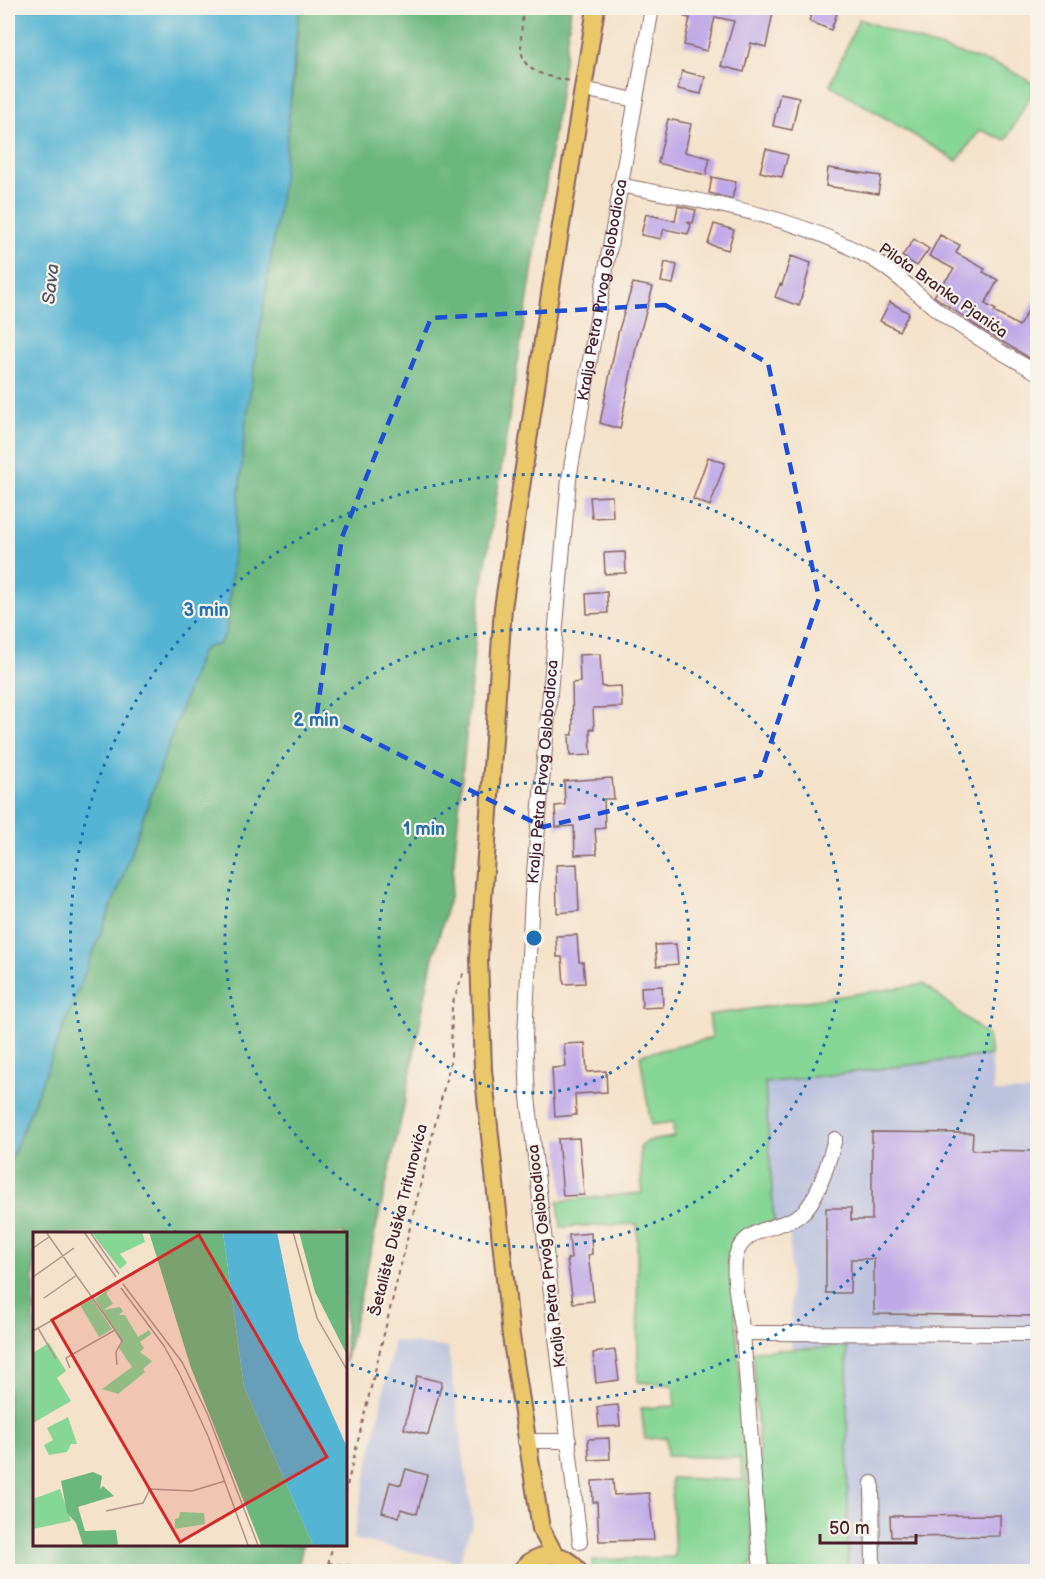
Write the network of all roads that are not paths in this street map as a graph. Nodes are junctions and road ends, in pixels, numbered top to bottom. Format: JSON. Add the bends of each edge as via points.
{"nodes":[{"id":1,"x":596,"y":8,"type":"edge"},
{"id":2,"x":652,"y":8,"type":"edge"},
{"id":3,"x":584,"y":86,"type":"junction"},
{"id":4,"x":635,"y":100,"type":"junction"},
{"id":5,"x":619,"y":185,"type":"junction"},
{"id":6,"x":1038,"y":373,"type":"edge"},
{"id":7,"x":835,"y":1139,"type":"dead end"},
{"id":8,"x":742,"y":1333,"type":"junction"},
{"id":9,"x":1038,"y":1334,"type":"edge"},
{"id":10,"x":525,"y":1441,"type":"junction"},
{"id":11,"x":569,"y":1441,"type":"junction"},
{"id":12,"x":872,"y":1483,"type":"dead end"},
{"id":13,"x":541,"y":1529,"type":"junction"},
{"id":14,"x":580,"y":1542,"type":"dead end"},
{"id":15,"x":555,"y":1555,"type":"junction"},
{"id":16,"x":534,"y":1558,"type":"junction"},
{"id":17,"x":520,"y":1572,"type":"edge"},
{"id":18,"x":579,"y":1572,"type":"edge"},
{"id":19,"x":761,"y":1572,"type":"edge"},
{"id":20,"x":873,"y":1572,"type":"edge"}],
"edges":[{"from":1,"to":3,"type":"main road"},
{"from":2,"to":4,"type":"street","name":"Kralja Petra Prvog Oslobodioca"},
{"from":3,"to":4,"type":"street"},
{"from":3,"to":10,"type":"main road","via":[[503,608],[479,958],[483,1069]]},
{"from":4,"to":5,"type":"street","name":"Kralja Petra Prvog Oslobodioca"},
{"from":5,"to":6,"type":"street","name":"Pilota Branka Pjanića","via":[[777,219],[871,258],[947,317]]},
{"from":5,"to":11,"type":"street","name":"Kralja Petra Prvog Oslobodioca","via":[[569,479],[532,895],[525,1036],[528,1097]]},
{"from":7,"to":8,"type":"street","via":[[820,1184],[804,1212],[749,1237],[739,1248],[736,1278]]},
{"from":8,"to":9,"type":"street"},
{"from":8,"to":19,"type":"street"},
{"from":10,"to":11,"type":"street"},
{"from":10,"to":13,"type":"main road"},
{"from":11,"to":14,"type":"street","name":"Kralja Petra Prvog Oslobodioca"},
{"from":12,"to":20,"type":"street"},
{"from":13,"to":15,"type":"main road"},
{"from":13,"to":16,"type":"main road"},
{"from":15,"to":16,"type":"main road"},
{"from":15,"to":18,"type":"main road","via":[[572,1562]]},
{"from":16,"to":17,"type":"main road"}]}
